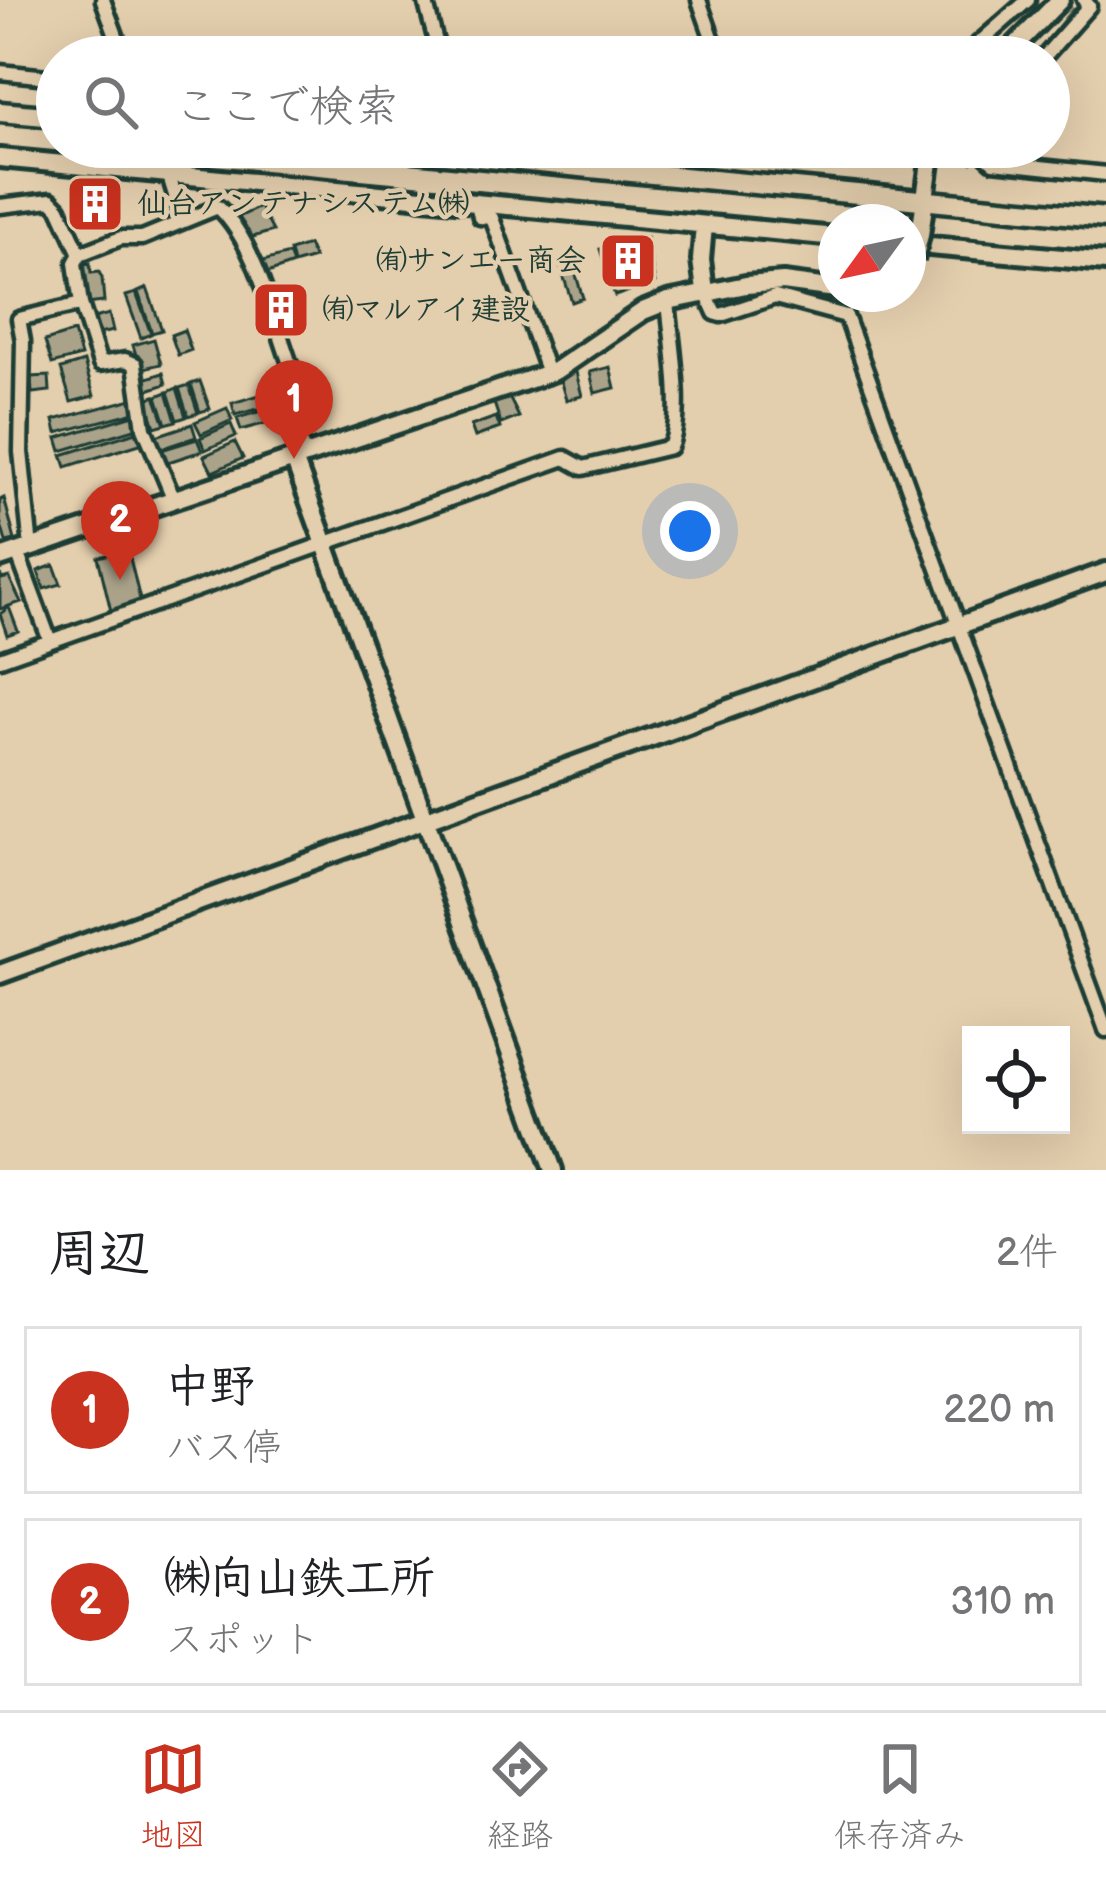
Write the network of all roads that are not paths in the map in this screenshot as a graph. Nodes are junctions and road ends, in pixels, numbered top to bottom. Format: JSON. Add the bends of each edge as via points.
{"nodes":[{"id":1,"x":103,"y":0,"type":"edge"},
{"id":2,"x":424,"y":0,"type":"edge"},
{"id":3,"x":699,"y":0,"type":"edge"},
{"id":4,"x":1028,"y":0,"type":"edge"},
{"id":5,"x":1060,"y":0,"type":"edge"},
{"id":6,"x":1084,"y":0,"type":"edge"},
{"id":7,"x":116,"y":36,"type":"edge"},
{"id":8,"x":434,"y":36,"type":"edge"},
{"id":9,"x":712,"y":36,"type":"edge"},
{"id":10,"x":987,"y":36,"type":"edge"},
{"id":11,"x":1025,"y":36,"type":"edge"},
{"id":12,"x":1062,"y":36,"type":"edge"},
{"id":13,"x":0,"y":72,"type":"edge"},
{"id":14,"x":36,"y":76,"type":"edge"},
{"id":15,"x":0,"y":112,"type":"edge"},
{"id":16,"x":36,"y":115,"type":"edge"},
{"id":17,"x":0,"y":158,"type":"edge"},
{"id":18,"x":36,"y":162,"type":"edge"},
{"id":19,"x":94,"y":168,"type":"edge"},
{"id":20,"x":584,"y":168,"type":"edge"},
{"id":21,"x":929,"y":168,"type":"edge"},
{"id":22,"x":1050,"y":168,"type":"edge"},
{"id":23,"x":1106,"y":174,"type":"edge"},
{"id":24,"x":169,"y":176,"type":"junction"},
{"id":25,"x":923,"y":202,"type":"junction"},
{"id":26,"x":477,"y":203,"type":"junction"},
{"id":27,"x":0,"y":206,"type":"edge"},
{"id":28,"x":1106,"y":218,"type":"edge"},
{"id":29,"x":183,"y":221,"type":"junction"},
{"id":30,"x":704,"y":225,"type":"junction"},
{"id":31,"x":818,"y":235,"type":"edge"},
{"id":32,"x":926,"y":253,"type":"edge"},
{"id":33,"x":80,"y":254,"type":"junction"},
{"id":34,"x":1106,"y":262,"type":"edge"},
{"id":35,"x":818,"y":287,"type":"edge"},
{"id":36,"x":705,"y":291,"type":"junction"},
{"id":37,"x":668,"y":301,"type":"junction"},
{"id":38,"x":81,"y":304,"type":"junction"},
{"id":39,"x":548,"y":373,"type":"junction"},
{"id":40,"x":300,"y":457,"type":"junction"},
{"id":41,"x":174,"y":500,"type":"junction"},
{"id":42,"x":322,"y":542,"type":"junction"},
{"id":43,"x":16,"y":553,"type":"edge"},
{"id":44,"x":1106,"y":572,"type":"edge"},
{"id":45,"x":958,"y":626,"type":"junction"},
{"id":46,"x":50,"y":641,"type":"junction"},
{"id":47,"x":0,"y":659,"type":"edge"},
{"id":48,"x":425,"y":820,"type":"junction"},
{"id":49,"x":0,"y":974,"type":"edge"},
{"id":50,"x":1106,"y":1030,"type":"edge"},
{"id":51,"x":553,"y":1170,"type":"edge"}],
"edges":[{"from":1,"to":7,"type":"street"},
{"from":2,"to":8,"type":"street"},
{"from":3,"to":9,"type":"street"},
{"from":4,"to":10,"type":"street"},
{"from":5,"to":11,"type":"street"},
{"from":6,"to":12,"type":"street","via":[[1089,5]]},
{"from":13,"to":14,"type":"street"},
{"from":15,"to":16,"type":"main road"},
{"from":17,"to":18,"type":"street"},
{"from":19,"to":24,"type":"street"},
{"from":20,"to":25,"type":"main road"},
{"from":21,"to":25,"type":"street"},
{"from":22,"to":23,"type":"street"},
{"from":24,"to":26,"type":"street"},
{"from":24,"to":29,"type":"street"},
{"from":25,"to":28,"type":"main road"},
{"from":26,"to":30,"type":"street"},
{"from":26,"to":39,"type":"street","via":[[479,217],[492,218]]},
{"from":27,"to":33,"type":"street","via":[[51,200]]},
{"from":29,"to":33,"type":"street"},
{"from":29,"to":40,"type":"street","via":[[218,208],[258,274],[294,375],[283,390]]},
{"from":30,"to":31,"type":"street"},
{"from":30,"to":36,"type":"street"},
{"from":32,"to":34,"type":"street"},
{"from":33,"to":38,"type":"street"},
{"from":35,"to":36,"type":"street"},
{"from":36,"to":37,"type":"street"},
{"from":36,"to":45,"type":"street","via":[[721,315],[775,297],[846,316]]},
{"from":37,"to":39,"type":"street"},
{"from":37,"to":42,"type":"street","via":[[670,447],[584,468],[565,458]]},
{"from":38,"to":41,"type":"street","via":[[100,364],[135,364],[144,428]]},
{"from":38,"to":43,"type":"street","via":[[20,319]]},
{"from":39,"to":40,"type":"street"},
{"from":40,"to":41,"type":"street"},
{"from":40,"to":42,"type":"street"},
{"from":41,"to":43,"type":"street"},
{"from":42,"to":46,"type":"street"},
{"from":42,"to":48,"type":"street"},
{"from":43,"to":46,"type":"street"},
{"from":44,"to":45,"type":"street"},
{"from":45,"to":48,"type":"street"},
{"from":45,"to":50,"type":"street"},
{"from":46,"to":47,"type":"street"},
{"from":48,"to":49,"type":"street"},
{"from":48,"to":51,"type":"street"}]}
